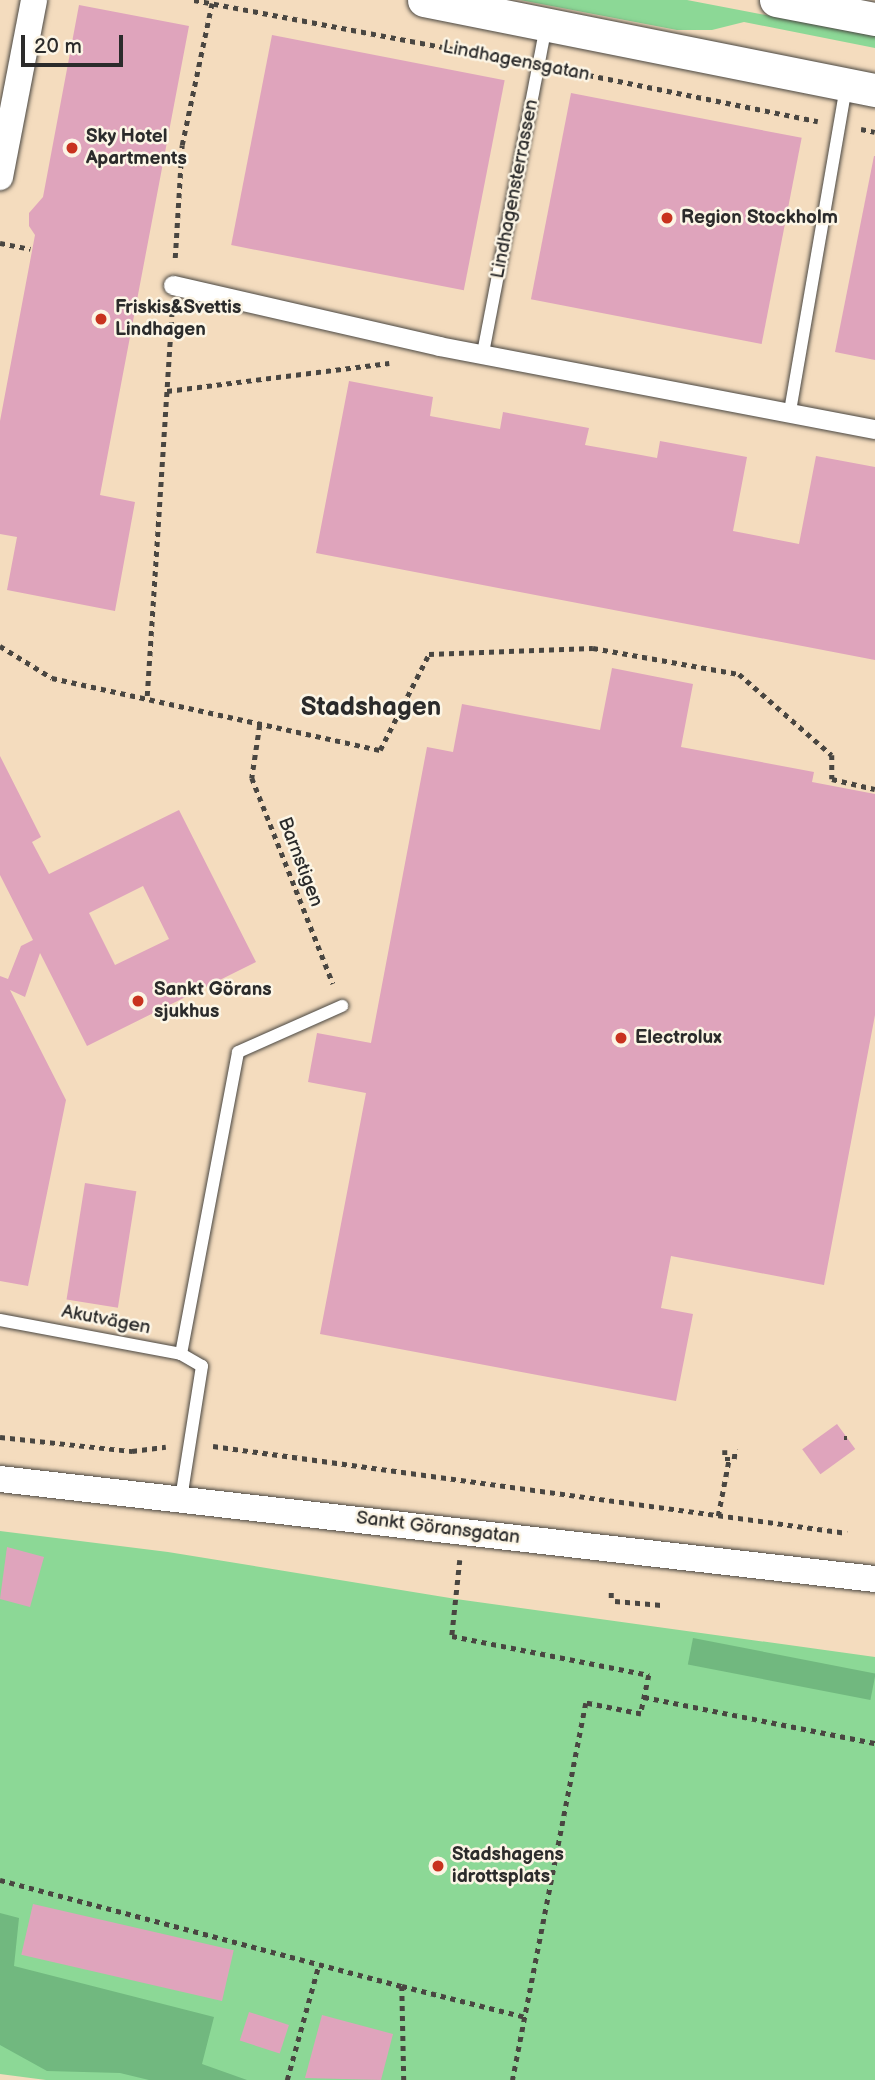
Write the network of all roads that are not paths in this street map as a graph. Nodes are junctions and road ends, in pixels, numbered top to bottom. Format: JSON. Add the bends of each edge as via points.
{"nodes":[{"id":1,"x":34,"y":0,"type":"edge"},
{"id":2,"x":424,"y":0,"type":"edge"},
{"id":3,"x":776,"y":0,"type":"edge"},
{"id":4,"x":822,"y":4,"type":"edge"},
{"id":5,"x":875,"y":19,"type":"edge"},
{"id":6,"x":546,"y":24,"type":"junction"},
{"id":7,"x":861,"y":87,"type":"edge"},
{"id":8,"x":0,"y":177,"type":"edge"},
{"id":9,"x":173,"y":285,"type":"road end"},
{"id":10,"x":484,"y":353,"type":"junction"},
{"id":11,"x":790,"y":411,"type":"junction"},
{"id":12,"x":875,"y":429,"type":"edge"},
{"id":13,"x":341,"y":1006,"type":"road end"},
{"id":14,"x":0,"y":1320,"type":"edge"},
{"id":15,"x":181,"y":1354,"type":"junction"},
{"id":16,"x":0,"y":1479,"type":"edge"},
{"id":17,"x":181,"y":1498,"type":"junction"},
{"id":18,"x":875,"y":1579,"type":"edge"}],
"edges":[{"from":1,"to":8,"type":"street"},
{"from":2,"to":6,"type":"street"},
{"from":3,"to":4,"type":"street"},
{"from":4,"to":5,"type":"street"},
{"from":6,"to":7,"type":"street"},
{"from":6,"to":10,"type":"lane","name":"Lindhagensterrassen"},
{"from":7,"to":11,"type":"lane","via":[[838,125]]},
{"from":9,"to":10,"type":"street"},
{"from":10,"to":11,"type":"street"},
{"from":11,"to":12,"type":"street"},
{"from":13,"to":15,"type":"lane","via":[[238,1052]]},
{"from":14,"to":15,"type":"lane","name":"Akutvägen"},
{"from":15,"to":17,"type":"lane","name":"Akutvägen","via":[[202,1366]]},
{"from":16,"to":17,"type":"street","name":"Sankt Göransgatan"},
{"from":17,"to":18,"type":"street","name":"Sankt Göransgatan"}]}
